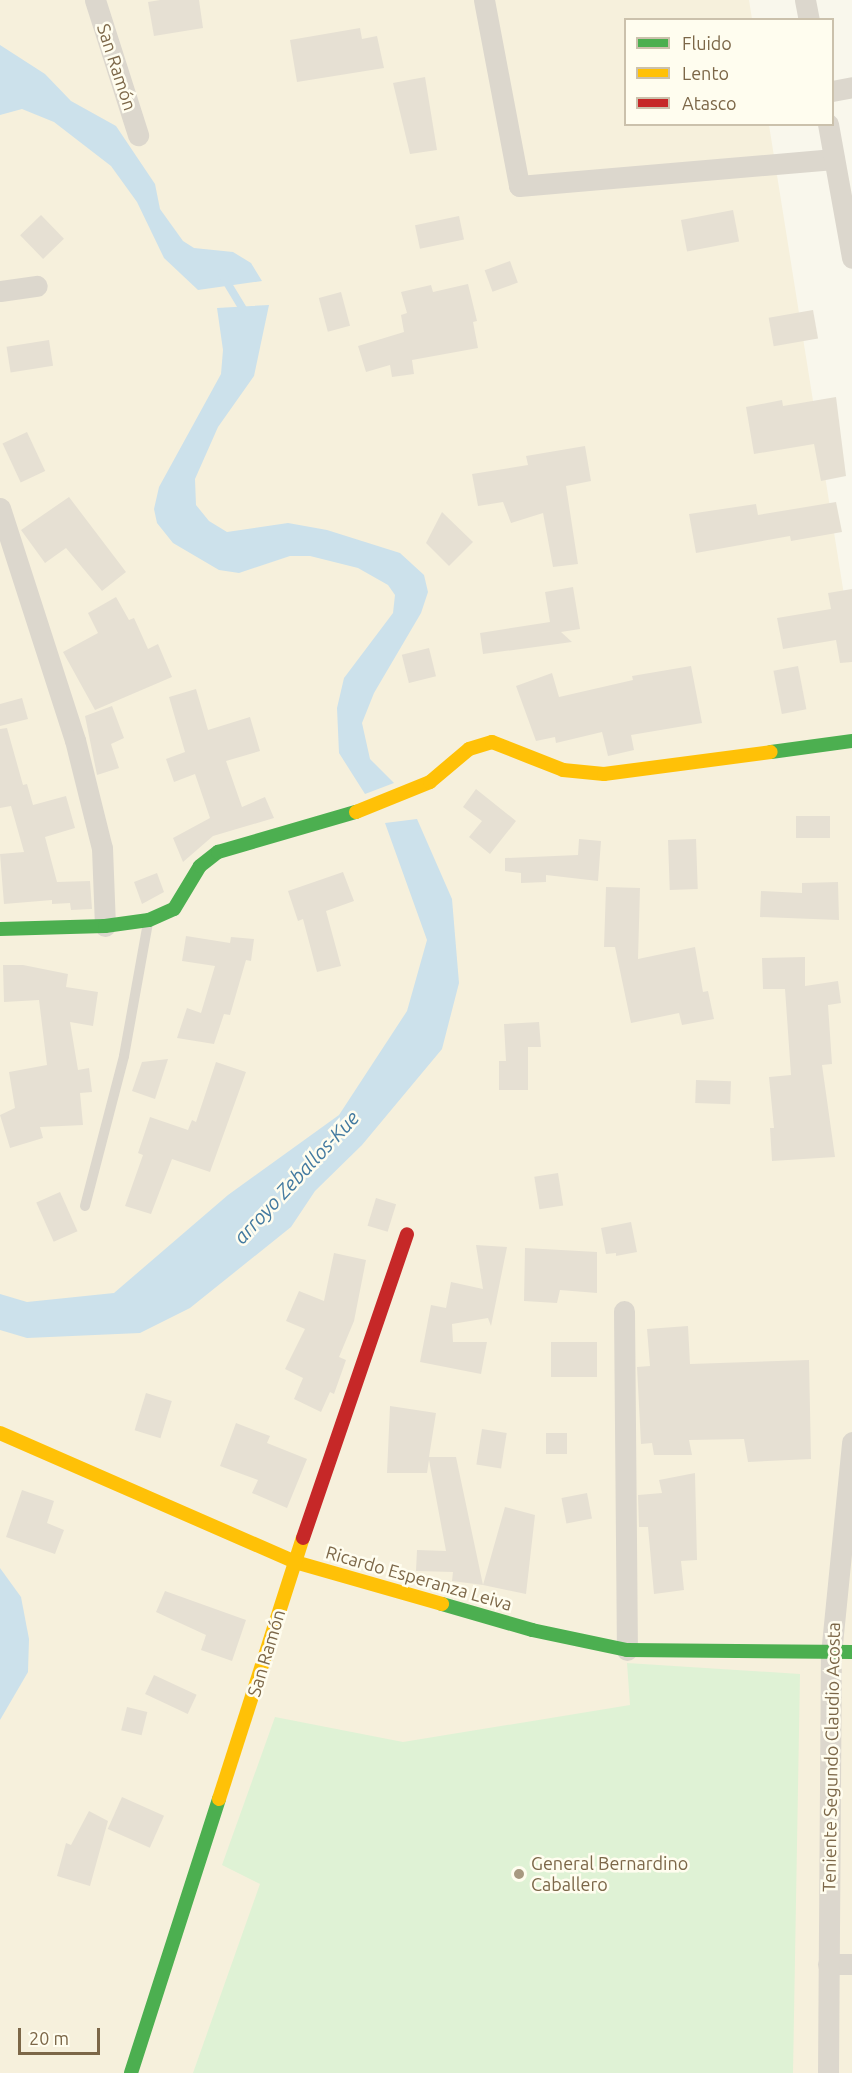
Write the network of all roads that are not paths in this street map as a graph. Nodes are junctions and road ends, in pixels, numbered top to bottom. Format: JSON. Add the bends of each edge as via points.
{"nodes":[{"id":1,"x":95,"y":0,"type":"edge"},
{"id":2,"x":484,"y":0,"type":"edge"},
{"id":3,"x":805,"y":0,"type":"edge"},
{"id":4,"x":809,"y":18,"type":"edge"},
{"id":5,"x":852,"y":87,"type":"edge"},
{"id":6,"x":834,"y":91,"type":"edge"},
{"id":7,"x":828,"y":126,"type":"edge"},
{"id":8,"x":138,"y":135,"type":"dead end"},
{"id":9,"x":834,"y":159,"type":"junction"},
{"id":10,"x":852,"y":258,"type":"edge"},
{"id":11,"x":37,"y":286,"type":"dead end"},
{"id":12,"x":0,"y":291,"type":"edge"},
{"id":13,"x":0,"y":508,"type":"edge"},
{"id":14,"x":852,"y":741,"type":"edge"},
{"id":15,"x":148,"y":920,"type":"junction"},
{"id":16,"x":105,"y":926,"type":"junction"},
{"id":17,"x":0,"y":929,"type":"edge"},
{"id":18,"x":85,"y":1206,"type":"dead end"},
{"id":19,"x":407,"y":1234,"type":"dead end"},
{"id":20,"x":624,"y":1311,"type":"dead end"},
{"id":21,"x":0,"y":1433,"type":"edge"},
{"id":22,"x":852,"y":1442,"type":"edge"},
{"id":23,"x":295,"y":1562,"type":"junction"},
{"id":24,"x":627,"y":1650,"type":"junction"},
{"id":25,"x":852,"y":1652,"type":"edge"},
{"id":26,"x":831,"y":1654,"type":"junction"},
{"id":27,"x":828,"y":1964,"type":"junction"},
{"id":28,"x":852,"y":1964,"type":"edge"},
{"id":29,"x":131,"y":2073,"type":"edge"},
{"id":30,"x":828,"y":2073,"type":"edge"}],
"edges":[{"from":1,"to":8,"type":"street","name":"San Ramón"},
{"from":2,"to":9,"type":"street","via":[[519,186]]},
{"from":3,"to":4,"type":"street"},
{"from":5,"to":6,"type":"street"},
{"from":7,"to":9,"type":"street"},
{"from":9,"to":10,"type":"street"},
{"from":11,"to":12,"type":"street"},
{"from":13,"to":16,"type":"street","via":[[75,740],[102,848]]},
{"from":14,"to":15,"type":"street","via":[[604,774],[563,770],[492,742],[469,749],[430,782],[360,811],[218,852],[200,866],[174,909]]},
{"from":15,"to":16,"type":"street"},
{"from":15,"to":18,"type":"lane","via":[[124,1056]]},
{"from":16,"to":17,"type":"street"},
{"from":19,"to":23,"type":"street","name":"San Ramón"},
{"from":20,"to":24,"type":"street"},
{"from":21,"to":23,"type":"street","name":"Ricardo Esperanza Leiva"},
{"from":22,"to":26,"type":"street","name":"Teniente Segundo Claudio Acosta"},
{"from":23,"to":24,"type":"street","name":"Ricardo Esperanza Leiva","via":[[433,1604]]},
{"from":23,"to":29,"type":"street","name":"San Ramón"},
{"from":24,"to":26,"type":"street","name":"Ricardo Esperanza Leiva"},
{"from":25,"to":26,"type":"street","name":"Ricardo Esperanza Leiva"},
{"from":26,"to":27,"type":"street","name":"Teniente Segundo Claudio Acosta"},
{"from":27,"to":28,"type":"street"},
{"from":27,"to":30,"type":"street","name":"Teniente Segundo Claudio Acosta"}]}
